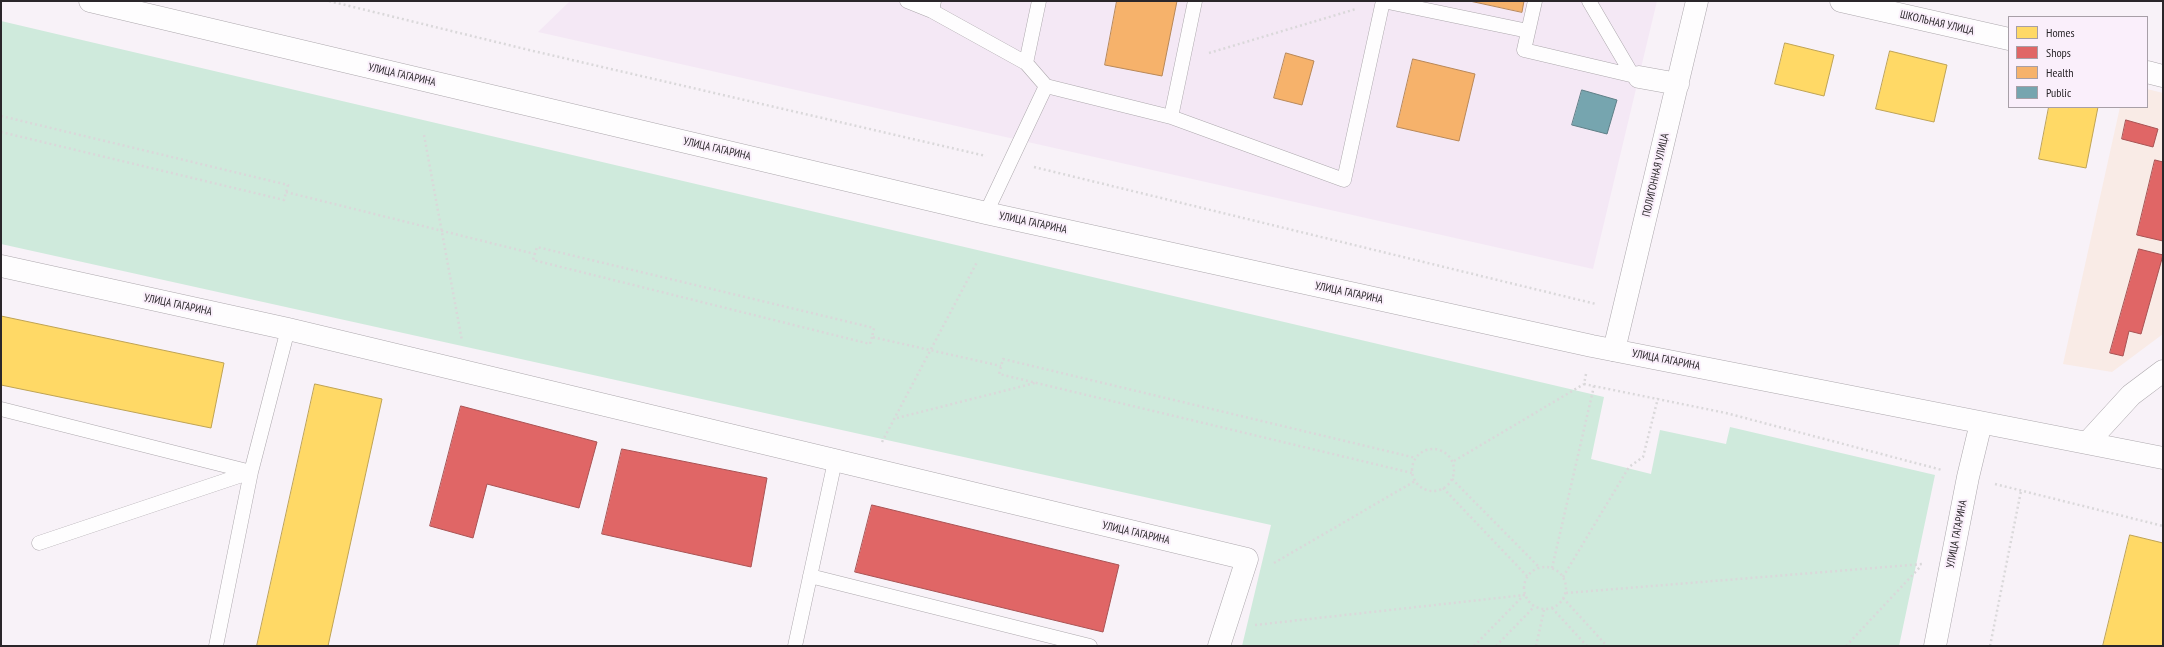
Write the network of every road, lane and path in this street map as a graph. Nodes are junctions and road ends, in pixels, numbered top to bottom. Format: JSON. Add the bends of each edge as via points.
{"nodes":[{"id":1,"x":90,"y":1,"type":"edge"},
{"id":2,"x":329,"y":1,"type":"edge"},
{"id":3,"x":907,"y":1,"type":"edge"},
{"id":4,"x":1039,"y":1,"type":"edge"},
{"id":5,"x":1195,"y":1,"type":"edge"},
{"id":6,"x":1383,"y":1,"type":"edge"},
{"id":7,"x":1535,"y":1,"type":"edge"},
{"id":8,"x":1589,"y":1,"type":"edge"},
{"id":9,"x":1697,"y":1,"type":"edge"},
{"id":10,"x":1841,"y":1,"type":"edge"},
{"id":11,"x":933,"y":6,"type":"edge"},
{"id":12,"x":1528,"y":31,"type":"junction"},
{"id":13,"x":2008,"y":39,"type":"edge"},
{"id":14,"x":1183,"y":60,"type":"junction"},
{"id":15,"x":1026,"y":63,"type":"junction"},
{"id":16,"x":2148,"y":72,"type":"edge"},
{"id":17,"x":1636,"y":76,"type":"junction"},
{"id":18,"x":2163,"y":76,"type":"edge"},
{"id":19,"x":1678,"y":84,"type":"junction"},
{"id":20,"x":1046,"y":86,"type":"junction"},
{"id":21,"x":1,"y":116,"type":"edge"},
{"id":22,"x":1171,"y":117,"type":"junction"},
{"id":23,"x":1,"y":132,"type":"edge"},
{"id":24,"x":424,"y":135,"type":"dead end"},
{"id":25,"x":1010,"y":161,"type":"junction"},
{"id":26,"x":286,"y":192,"type":"junction"},
{"id":27,"x":986,"y":213,"type":"junction"},
{"id":28,"x":441,"y":231,"type":"junction"},
{"id":29,"x":535,"y":254,"type":"junction"},
{"id":30,"x":977,"y":262,"type":"dead end"},
{"id":31,"x":1,"y":266,"type":"edge"},
{"id":32,"x":1597,"y":304,"type":"dead end"},
{"id":33,"x":288,"y":330,"type":"junction"},
{"id":34,"x":872,"y":337,"type":"junction"},
{"id":35,"x":932,"y":350,"type":"junction"},
{"id":36,"x":1614,"y":350,"type":"junction"},
{"id":37,"x":1001,"y":366,"type":"junction"},
{"id":38,"x":2163,"y":371,"type":"edge"},
{"id":39,"x":468,"y":372,"type":"junction"},
{"id":40,"x":1037,"y":383,"type":"junction"},
{"id":41,"x":1584,"y":384,"type":"dead end"},
{"id":42,"x":1594,"y":386,"type":"dead end"},
{"id":43,"x":1,"y":409,"type":"edge"},
{"id":44,"x":896,"y":418,"type":"junction"},
{"id":45,"x":1980,"y":423,"type":"junction"},
{"id":46,"x":2088,"y":442,"type":"junction"},
{"id":47,"x":1416,"y":458,"type":"junction"},
{"id":48,"x":2163,"y":458,"type":"edge"},
{"id":49,"x":835,"y":460,"type":"junction"},
{"id":50,"x":1454,"y":461,"type":"junction"},
{"id":51,"x":864,"y":467,"type":"junction"},
{"id":52,"x":251,"y":472,"type":"junction"},
{"id":53,"x":1412,"y":472,"type":"junction"},
{"id":54,"x":1941,"y":477,"type":"dead end"},
{"id":55,"x":1452,"y":479,"type":"junction"},
{"id":56,"x":1415,"y":481,"type":"junction"},
{"id":57,"x":1443,"y":488,"type":"junction"},
{"id":58,"x":2163,"y":526,"type":"edge"},
{"id":59,"x":39,"y":543,"type":"dead end"},
{"id":60,"x":1924,"y":557,"type":"dead end"},
{"id":61,"x":1923,"y":564,"type":"junction"},
{"id":62,"x":1540,"y":568,"type":"junction"},
{"id":63,"x":1552,"y":568,"type":"junction"},
{"id":64,"x":810,"y":576,"type":"junction"},
{"id":65,"x":1528,"y":576,"type":"junction"},
{"id":66,"x":1563,"y":577,"type":"junction"},
{"id":67,"x":1239,"y":583,"type":"junction"},
{"id":68,"x":1566,"y":593,"type":"junction"},
{"id":69,"x":1525,"y":595,"type":"junction"},
{"id":70,"x":1563,"y":598,"type":"junction"},
{"id":71,"x":1533,"y":608,"type":"junction"},
{"id":72,"x":1552,"y":608,"type":"junction"},
{"id":73,"x":1544,"y":610,"type":"junction"},
{"id":74,"x":1252,"y":625,"type":"dead end"},
{"id":75,"x":216,"y":646,"type":"edge"},
{"id":76,"x":795,"y":646,"type":"edge"},
{"id":77,"x":1090,"y":646,"type":"edge"},
{"id":78,"x":1219,"y":646,"type":"edge"},
{"id":79,"x":1474,"y":646,"type":"edge"},
{"id":80,"x":1496,"y":646,"type":"edge"},
{"id":81,"x":1536,"y":646,"type":"edge"},
{"id":82,"x":1587,"y":646,"type":"edge"},
{"id":83,"x":1608,"y":646,"type":"edge"},
{"id":84,"x":1846,"y":646,"type":"edge"},
{"id":85,"x":1935,"y":646,"type":"edge"},
{"id":86,"x":1990,"y":646,"type":"edge"}],
"edges":[{"from":1,"to":27,"type":"street","name":"УЛИЦА ГАГАРИНА"},
{"from":2,"to":25,"type":"path"},
{"from":3,"to":11,"type":"lane"},
{"from":4,"to":15,"type":"lane"},
{"from":5,"to":14,"type":"lane"},
{"from":6,"to":12,"type":"lane"},
{"from":6,"to":14,"type":"path"},
{"from":6,"to":22,"type":"lane","via":[[1344,180]]},
{"from":7,"to":12,"type":"lane"},
{"from":8,"to":17,"type":"lane"},
{"from":9,"to":19,"type":"street","name":"ПОЛИГОННАЯ УЛИЦА"},
{"from":10,"to":13,"type":"street","name":"ШКОЛЬНАЯ УЛИЦА"},
{"from":11,"to":15,"type":"lane"},
{"from":12,"to":17,"type":"lane","via":[[1524,50]]},
{"from":14,"to":22,"type":"lane"},
{"from":15,"to":20,"type":"lane"},
{"from":16,"to":18,"type":"street"},
{"from":17,"to":19,"type":"street"},
{"from":19,"to":36,"type":"street","name":"ПОЛИГОННАЯ УЛИЦА"},
{"from":20,"to":22,"type":"lane"},
{"from":20,"to":25,"type":"lane"},
{"from":21,"to":26,"type":"path","via":[[288,185]]},
{"from":23,"to":26,"type":"path","via":[[284,200]]},
{"from":24,"to":28,"type":"path"},
{"from":25,"to":27,"type":"lane"},
{"from":25,"to":32,"type":"path"},
{"from":26,"to":28,"type":"path"},
{"from":27,"to":36,"type":"street","name":"УЛИЦА ГАГАРИНА"},
{"from":28,"to":29,"type":"path"},
{"from":28,"to":39,"type":"path"},
{"from":29,"to":34,"type":"path","via":[[533,260],[870,344]]},
{"from":29,"to":34,"type":"path","via":[[537,247],[874,328]]},
{"from":30,"to":35,"type":"path"},
{"from":31,"to":33,"type":"street","name":"УЛИЦА ГАГАРИНА"},
{"from":33,"to":39,"type":"street","name":"УЛИЦА ГАГАРИНА"},
{"from":33,"to":52,"type":"lane"},
{"from":34,"to":35,"type":"path"},
{"from":35,"to":37,"type":"path"},
{"from":35,"to":44,"type":"path"},
{"from":36,"to":45,"type":"street","name":"УЛИЦА ГАГАРИНА"},
{"from":37,"to":40,"type":"path","via":[[999,374]]},
{"from":37,"to":47,"type":"path","via":[[1003,360]]},
{"from":38,"to":46,"type":"street","via":[[2131,395]]},
{"from":39,"to":49,"type":"street","name":"УЛИЦА ГАГАРИНА"},
{"from":40,"to":44,"type":"path"},
{"from":40,"to":53,"type":"path"},
{"from":41,"to":50,"type":"path"},
{"from":42,"to":63,"type":"path"},
{"from":43,"to":52,"type":"lane"},
{"from":44,"to":51,"type":"path","via":[[886,438]]},
{"from":45,"to":46,"type":"street","name":"УЛИЦА ГАГАРИНА"},
{"from":45,"to":85,"type":"street","name":"УЛИЦА ГАГАРИНА"},
{"from":46,"to":48,"type":"street","name":"УЛИЦА ГАГАРИНА"},
{"from":47,"to":50,"type":"path","via":[[1419,453],[1431,448],[1445,451]]},
{"from":47,"to":53,"type":"path"},
{"from":49,"to":51,"type":"street","name":"УЛИЦА ГАГАРИНА"},
{"from":49,"to":64,"type":"lane"},
{"from":50,"to":55,"type":"path","via":[[1455,474]]},
{"from":51,"to":67,"type":"street","name":"УЛИЦА ГАГАРИНА","via":[[1247,559]]},
{"from":52,"to":59,"type":"lane"},
{"from":52,"to":75,"type":"lane"},
{"from":53,"to":56,"type":"path"},
{"from":54,"to":66,"type":"path","via":[[1942,470],[1726,413],[1658,398],[1643,457],[1629,467]]},
{"from":55,"to":57,"type":"path","via":[[1448,486]]},
{"from":55,"to":62,"type":"path"},
{"from":56,"to":57,"type":"path","via":[[1422,489],[1436,492]]},
{"from":56,"to":67,"type":"path"},
{"from":57,"to":65,"type":"path"},
{"from":58,"to":86,"type":"path","via":[[2022,491]]},
{"from":60,"to":61,"type":"path"},
{"from":61,"to":68,"type":"path"},
{"from":61,"to":84,"type":"path"},
{"from":62,"to":63,"type":"path"},
{"from":62,"to":65,"type":"path","via":[[1530,572]]},
{"from":63,"to":66,"type":"path"},
{"from":64,"to":76,"type":"lane"},
{"from":64,"to":77,"type":"lane"},
{"from":65,"to":69,"type":"path","via":[[1523,584]]},
{"from":66,"to":68,"type":"path"},
{"from":67,"to":78,"type":"street","name":"УЛИЦА ГАГАРИНА"},
{"from":68,"to":70,"type":"path"},
{"from":69,"to":71,"type":"path"},
{"from":69,"to":74,"type":"path"},
{"from":69,"to":79,"type":"path"},
{"from":70,"to":72,"type":"path","via":[[1559,605]]},
{"from":70,"to":83,"type":"path"},
{"from":71,"to":73,"type":"path"},
{"from":71,"to":80,"type":"path"},
{"from":72,"to":73,"type":"path"},
{"from":72,"to":82,"type":"path"},
{"from":73,"to":81,"type":"path"}]}
